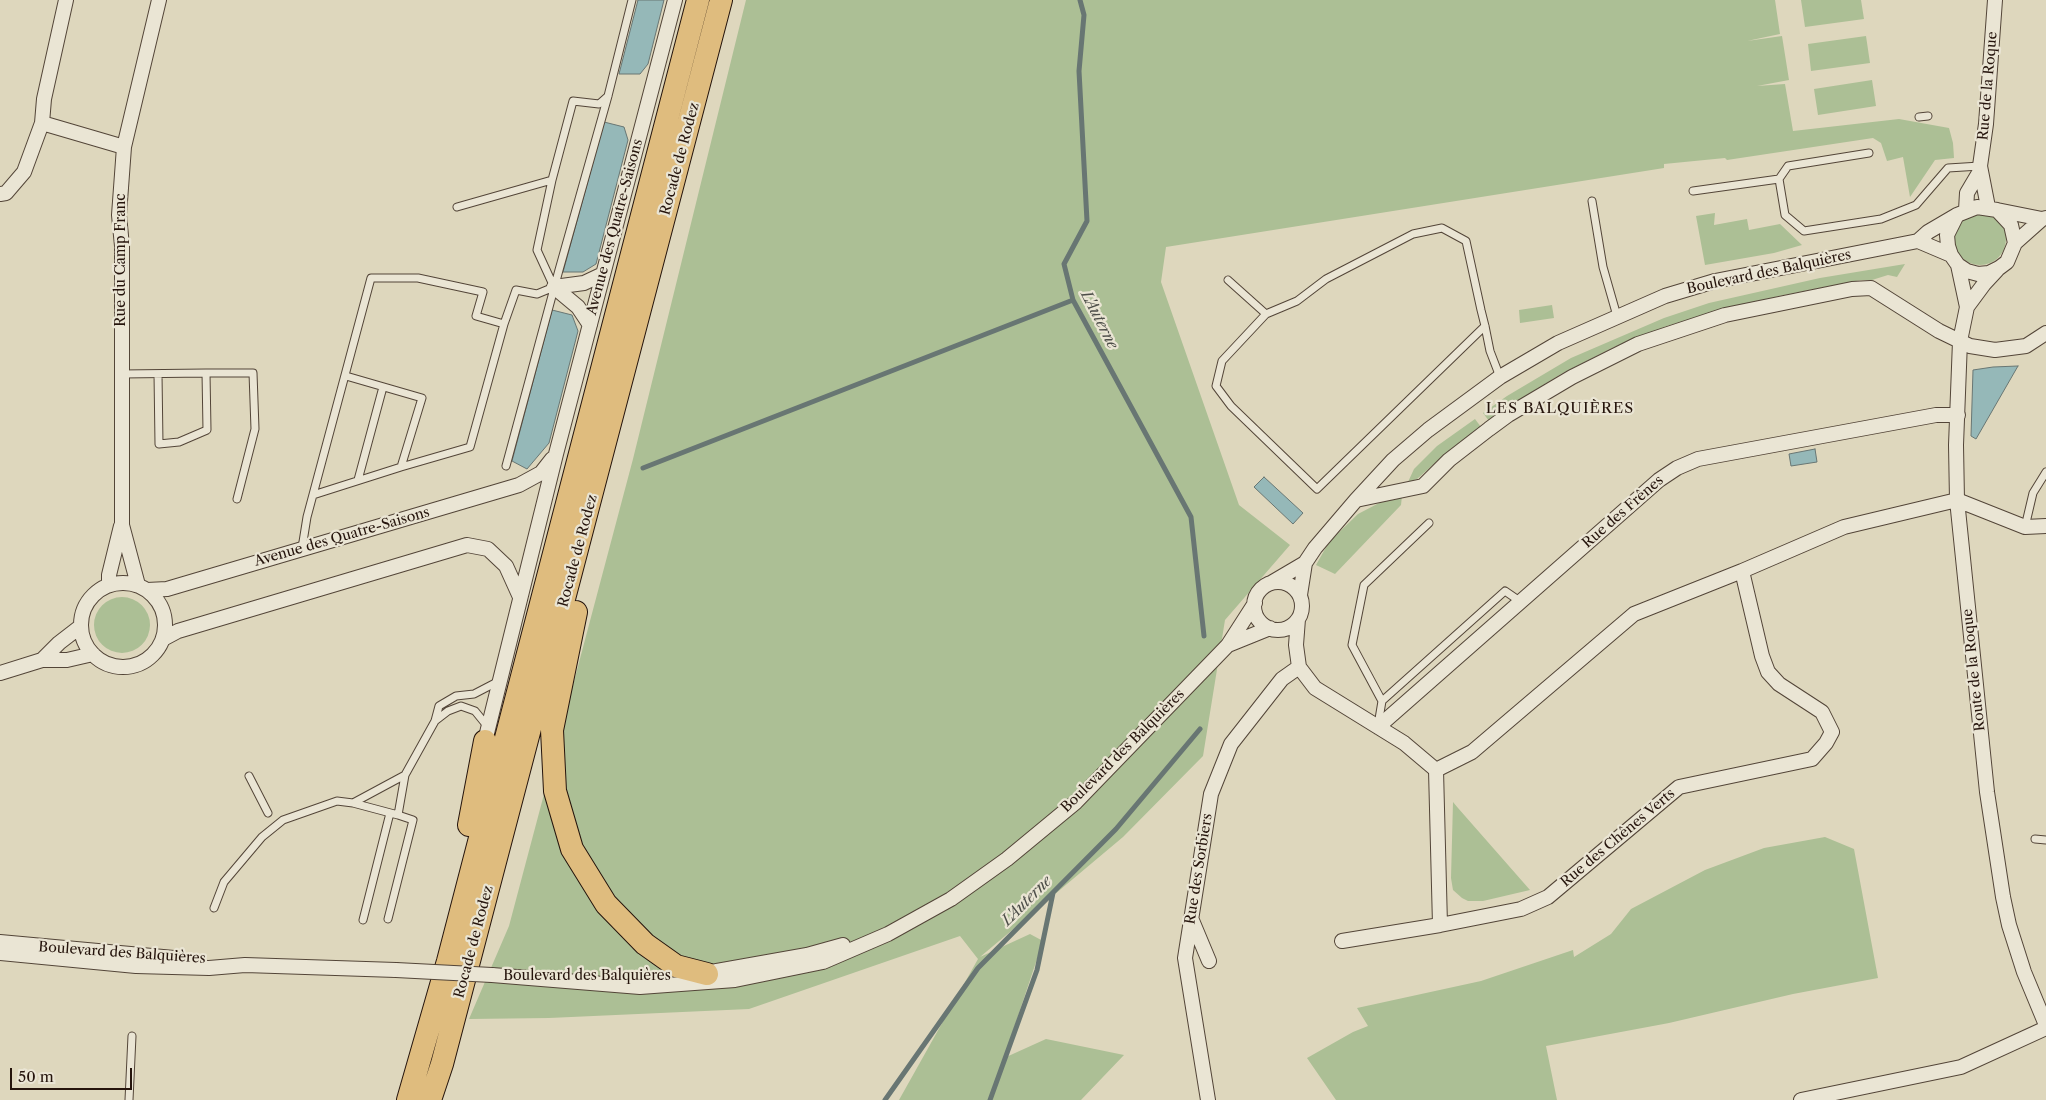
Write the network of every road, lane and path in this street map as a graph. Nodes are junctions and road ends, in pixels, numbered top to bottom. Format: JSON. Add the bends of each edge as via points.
{"nodes":[{"id":1,"x":66,"y":0,"type":"edge"},
{"id":2,"x":159,"y":0,"type":"edge"},
{"id":3,"x":632,"y":0,"type":"edge"},
{"id":4,"x":675,"y":0,"type":"edge"},
{"id":5,"x":698,"y":0,"type":"edge"},
{"id":6,"x":722,"y":0,"type":"edge"},
{"id":7,"x":1995,"y":0,"type":"edge"},
{"id":8,"x":608,"y":96,"type":"junction"},
{"id":9,"x":1928,"y":116,"type":"dead end"},
{"id":10,"x":1919,"y":117,"type":"dead end"},
{"id":11,"x":42,"y":124,"type":"junction"},
{"id":12,"x":124,"y":147,"type":"junction"},
{"id":13,"x":1869,"y":153,"type":"dead end"},
{"id":14,"x":1980,"y":168,"type":"junction"},
{"id":15,"x":1779,"y":179,"type":"junction"},
{"id":16,"x":552,"y":180,"type":"junction"},
{"id":17,"x":1692,"y":190,"type":"dead end"},
{"id":18,"x":0,"y":194,"type":"edge"},
{"id":19,"x":1592,"y":201,"type":"dead end"},
{"id":20,"x":457,"y":207,"type":"dead end"},
{"id":21,"x":1992,"y":208,"type":"junction"},
{"id":22,"x":1962,"y":212,"type":"junction"},
{"id":23,"x":2044,"y":219,"type":"edge"},
{"id":24,"x":1918,"y":241,"type":"junction"},
{"id":25,"x":2015,"y":243,"type":"junction"},
{"id":26,"x":1954,"y":260,"type":"junction"},
{"id":27,"x":1999,"y":268,"type":"junction"},
{"id":28,"x":603,"y":274,"type":"junction"},
{"id":29,"x":1228,"y":280,"type":"dead end"},
{"id":30,"x":554,"y":287,"type":"junction"},
{"id":31,"x":1967,"y":307,"type":"junction"},
{"id":32,"x":1266,"y":314,"type":"junction"},
{"id":33,"x":1617,"y":316,"type":"junction"},
{"id":34,"x":504,"y":324,"type":"junction"},
{"id":35,"x":590,"y":325,"type":"junction"},
{"id":36,"x":1485,"y":326,"type":"junction"},
{"id":37,"x":2046,"y":333,"type":"edge"},
{"id":38,"x":1960,"y":341,"type":"junction"},
{"id":39,"x":206,"y":373,"type":"junction"},
{"id":40,"x":122,"y":374,"type":"junction"},
{"id":41,"x":158,"y":374,"type":"junction"},
{"id":42,"x":346,"y":376,"type":"junction"},
{"id":43,"x":1500,"y":377,"type":"junction"},
{"id":44,"x":383,"y":387,"type":"junction"},
{"id":45,"x":1958,"y":415,"type":"junction"},
{"id":46,"x":556,"y":454,"type":"junction"},
{"id":47,"x":506,"y":466,"type":"dead end"},
{"id":48,"x":401,"y":467,"type":"junction"},
{"id":49,"x":2046,"y":472,"type":"edge"},
{"id":50,"x":358,"y":480,"type":"junction"},
{"id":51,"x":313,"y":495,"type":"junction"},
{"id":52,"x":237,"y":499,"type":"dead end"},
{"id":53,"x":1356,"y":500,"type":"junction"},
{"id":54,"x":1957,"y":500,"type":"junction"},
{"id":55,"x":1429,"y":522,"type":"dead end"},
{"id":56,"x":122,"y":525,"type":"junction"},
{"id":57,"x":2046,"y":526,"type":"edge"},
{"id":58,"x":2025,"y":527,"type":"junction"},
{"id":59,"x":580,"y":544,"type":"junction"},
{"id":60,"x":302,"y":548,"type":"junction"},
{"id":61,"x":1305,"y":563,"type":"junction"},
{"id":62,"x":1742,"y":571,"type":"junction"},
{"id":63,"x":1271,"y":583,"type":"junction"},
{"id":64,"x":109,"y":585,"type":"junction"},
{"id":65,"x":142,"y":588,"type":"junction"},
{"id":66,"x":1300,"y":596,"type":"junction"},
{"id":67,"x":520,"y":597,"type":"junction"},
{"id":68,"x":1521,"y":602,"type":"junction"},
{"id":69,"x":1255,"y":603,"type":"junction"},
{"id":70,"x":1298,"y":619,"type":"junction"},
{"id":71,"x":81,"y":626,"type":"junction"},
{"id":72,"x":1273,"y":629,"type":"junction"},
{"id":73,"x":162,"y":639,"type":"junction"},
{"id":74,"x":1228,"y":645,"type":"junction"},
{"id":75,"x":1296,"y":645,"type":"junction"},
{"id":76,"x":92,"y":654,"type":"junction"},
{"id":77,"x":42,"y":660,"type":"junction"},
{"id":78,"x":1299,"y":667,"type":"junction"},
{"id":79,"x":0,"y":674,"type":"edge"},
{"id":80,"x":499,"y":681,"type":"junction"},
{"id":81,"x":1382,"y":701,"type":"junction"},
{"id":82,"x":435,"y":721,"type":"junction"},
{"id":83,"x":1378,"y":727,"type":"junction"},
{"id":84,"x":487,"y":734,"type":"junction"},
{"id":85,"x":1436,"y":770,"type":"junction"},
{"id":86,"x":405,"y":775,"type":"junction"},
{"id":87,"x":249,"y":776,"type":"dead end"},
{"id":88,"x":353,"y":803,"type":"junction"},
{"id":89,"x":268,"y":813,"type":"dead end"},
{"id":90,"x":394,"y":814,"type":"junction"},
{"id":91,"x":2035,"y":839,"type":"dead end"},
{"id":92,"x":2046,"y":840,"type":"edge"},
{"id":93,"x":214,"y":908,"type":"dead end"},
{"id":94,"x":1191,"y":918,"type":"junction"},
{"id":95,"x":388,"y":919,"type":"dead end"},
{"id":96,"x":363,"y":920,"type":"dead end"},
{"id":97,"x":1440,"y":925,"type":"junction"},
{"id":98,"x":888,"y":934,"type":"junction"},
{"id":99,"x":1342,"y":940,"type":"dead end"},
{"id":100,"x":0,"y":942,"type":"edge"},
{"id":101,"x":0,"y":953,"type":"edge"},
{"id":102,"x":1209,"y":961,"type":"dead end"},
{"id":103,"x":448,"y":962,"type":"junction"},
{"id":104,"x":245,"y":965,"type":"junction"},
{"id":105,"x":707,"y":974,"type":"junction"},
{"id":106,"x":492,"y":975,"type":"junction"},
{"id":107,"x":2045,"y":1021,"type":"edge"},
{"id":108,"x":132,"y":1036,"type":"dead end"},
{"id":109,"x":129,"y":1100,"type":"edge"},
{"id":110,"x":408,"y":1100,"type":"edge"},
{"id":111,"x":430,"y":1100,"type":"edge"},
{"id":112,"x":1208,"y":1100,"type":"edge"},
{"id":113,"x":1801,"y":1100,"type":"edge"}],
"edges":[{"from":1,"to":11,"type":"street","via":[[44,99]]},
{"from":2,"to":12,"type":"street","name":"Rue du Camp Franc"},
{"from":3,"to":8,"type":"lane"},
{"from":4,"to":28,"type":"street","name":"Avenue des Quatre-Saisons"},
{"from":5,"to":103,"type":"highway","name":"Rocade de Rodez"},
{"from":6,"to":59,"type":"highway","name":"Rocade de Rodez"},
{"from":7,"to":14,"type":"street","name":"Rue de la Roque"},
{"from":8,"to":16,"type":"lane","via":[[599,104],[573,101]]},
{"from":8,"to":30,"type":"lane"},
{"from":9,"to":10,"type":"lane"},
{"from":11,"to":12,"type":"street"},
{"from":11,"to":18,"type":"street","via":[[24,172],[6,192]]},
{"from":12,"to":40,"type":"street","name":"Rue du Camp Franc","via":[[119,215]]},
{"from":13,"to":15,"type":"lane","via":[[1788,166]]},
{"from":14,"to":15,"type":"lane","via":[[1948,168],[1916,205],[1881,220],[1804,230],[1786,215]]},
{"from":14,"to":21,"type":"street","name":"Rue de la Roque"},
{"from":14,"to":22,"type":"street","name":"Rue de la Roque","via":[[1966,193]]},
{"from":15,"to":17,"type":"lane"},
{"from":16,"to":20,"type":"lane"},
{"from":16,"to":30,"type":"lane","via":[[537,250]]},
{"from":19,"to":33,"type":"lane","via":[[1603,267]]},
{"from":21,"to":22,"type":"street","via":[[1977,207]]},
{"from":21,"to":23,"type":"street"},
{"from":21,"to":25,"type":"street","via":[[2011,225]]},
{"from":22,"to":24,"type":"street","name":"Boulevard des Balquières"},
{"from":22,"to":26,"type":"street","via":[[1947,235]]},
{"from":23,"to":25,"type":"street"},
{"from":24,"to":26,"type":"street"},
{"from":24,"to":33,"type":"street","name":"Boulevard des Balquières","via":[[1715,281],[1665,296]]},
{"from":25,"to":27,"type":"street","via":[[2007,262]]},
{"from":26,"to":27,"type":"street","via":[[1967,271],[1978,274]]},
{"from":26,"to":31,"type":"street","name":"Route de la Roque"},
{"from":27,"to":31,"type":"street","name":"Route de la Roque"},
{"from":28,"to":30,"type":"street","via":[[584,283]]},
{"from":28,"to":35,"type":"street","name":"Avenue des Quatre-Saisons"},
{"from":29,"to":32,"type":"lane"},
{"from":30,"to":34,"type":"lane","via":[[537,294],[516,290]]},
{"from":30,"to":35,"type":"street","via":[[578,307]]},
{"from":30,"to":47,"type":"lane"},
{"from":31,"to":38,"type":"street","name":"Route de la Roque"},
{"from":32,"to":36,"type":"lane","via":[[1297,301],[1326,279],[1413,234],[1442,228],[1466,241]]},
{"from":32,"to":36,"type":"lane","via":[[1222,360],[1216,386],[1231,406],[1317,489]]},
{"from":33,"to":43,"type":"street","name":"Boulevard des Balquières","via":[[1558,343]]},
{"from":34,"to":42,"type":"lane","via":[[476,316],[483,292],[418,278],[371,278]]},
{"from":34,"to":48,"type":"lane","via":[[470,447]]},
{"from":35,"to":46,"type":"street","name":"Avenue des Quatre-Saisons"},
{"from":36,"to":43,"type":"lane"},
{"from":37,"to":38,"type":"street","via":[[2026,346],[1995,350]]},
{"from":38,"to":45,"type":"street","name":"Route de la Roque"},
{"from":38,"to":53,"type":"street","via":[[1870,288],[1725,316],[1638,344],[1572,377],[1502,419],[1449,460],[1423,486]]},
{"from":39,"to":41,"type":"lane"},
{"from":39,"to":41,"type":"lane","via":[[208,430],[179,442],[159,444]]},
{"from":39,"to":52,"type":"lane","via":[[253,373],[255,429]]},
{"from":40,"to":41,"type":"lane"},
{"from":40,"to":56,"type":"street","name":"Rue du Camp Franc"},
{"from":42,"to":44,"type":"lane"},
{"from":42,"to":51,"type":"lane"},
{"from":43,"to":53,"type":"street","name":"Boulevard des Balquières","via":[[1428,430],[1393,460]]},
{"from":44,"to":48,"type":"lane","via":[[422,398]]},
{"from":44,"to":50,"type":"lane"},
{"from":45,"to":54,"type":"street","name":"Route de la Roque"},
{"from":45,"to":68,"type":"street","name":"Rue des Frênes","via":[[1936,415],[1698,459],[1659,480]]},
{"from":46,"to":60,"type":"street","name":"Avenue des Quatre-Saisons","via":[[542,473],[519,485]]},
{"from":46,"to":67,"type":"street","name":"Avenue des Quatre-Saisons"},
{"from":48,"to":50,"type":"lane"},
{"from":49,"to":58,"type":"lane","via":[[2033,493]]},
{"from":50,"to":51,"type":"lane"},
{"from":51,"to":60,"type":"lane"},
{"from":53,"to":61,"type":"street","name":"Boulevard des Balquières"},
{"from":54,"to":58,"type":"street"},
{"from":54,"to":62,"type":"street","via":[[1844,527]]},
{"from":54,"to":107,"type":"street","name":"Route de la Roque","via":[[1986,782],[2003,897],[2024,972]]},
{"from":55,"to":81,"type":"lane","via":[[1364,585],[1352,645]]},
{"from":56,"to":64,"type":"street","name":"Rue du Camp Franc"},
{"from":56,"to":65,"type":"street","name":"Rue du Camp Franc"},
{"from":57,"to":58,"type":"street"},
{"from":59,"to":105,"type":"highway","via":[[583,581],[552,730],[555,791],[572,849],[606,904],[645,944],[676,966]]},
{"from":59,"to":111,"type":"highway","name":"Rocade de Rodez"},
{"from":60,"to":65,"type":"street","name":"Avenue des Quatre-Saisons","via":[[167,588]]},
{"from":61,"to":63,"type":"street","name":"Boulevard des Balquières"},
{"from":61,"to":66,"type":"street","name":"Boulevard des Balquières"},
{"from":62,"to":85,"type":"street","via":[[1634,614],[1472,752]]},
{"from":62,"to":97,"type":"street","name":"Rue des Chênes Verts","via":[[1768,672],[1778,684],[1822,712],[1832,732],[1826,743],[1812,759],[1679,787],[1548,897],[1521,909]]},
{"from":63,"to":66,"type":"street","via":[[1290,586]]},
{"from":63,"to":69,"type":"street","via":[[1260,591]]},
{"from":64,"to":65,"type":"street","via":[[128,583]]},
{"from":64,"to":71,"type":"street","via":[[88,601]]},
{"from":65,"to":73,"type":"street","via":[[155,597],[164,617]]},
{"from":66,"to":70,"type":"street","via":[[1302,608]]},
{"from":67,"to":73,"type":"street","via":[[506,566],[488,549],[467,545],[178,631]]},
{"from":67,"to":80,"type":"street","name":"Avenue des Quatre-Saisons"},
{"from":68,"to":81,"type":"lane","via":[[1505,591]]},
{"from":68,"to":83,"type":"street","name":"Rue des Frênes"},
{"from":69,"to":72,"type":"street","via":[[1258,618]]},
{"from":69,"to":74,"type":"street","name":"Boulevard des Balquières"},
{"from":70,"to":72,"type":"street","via":[[1288,627]]},
{"from":70,"to":75,"type":"street"},
{"from":71,"to":76,"type":"street","via":[[84,641]]},
{"from":71,"to":77,"type":"street"},
{"from":72,"to":74,"type":"street","name":"Boulevard des Balquières"},
{"from":72,"to":75,"type":"street"},
{"from":73,"to":76,"type":"street","via":[[154,652],[131,666],[107,664]]},
{"from":74,"to":98,"type":"street","name":"Boulevard des Balquières","via":[[1076,802],[951,899]]},
{"from":75,"to":78,"type":"street"},
{"from":76,"to":77,"type":"street","via":[[67,660]]},
{"from":77,"to":79,"type":"street"},
{"from":78,"to":83,"type":"street","via":[[1316,688]]},
{"from":78,"to":94,"type":"street","name":"Rue des Sorbiers","via":[[1282,679],[1231,744],[1211,794]]},
{"from":80,"to":82,"type":"lane","via":[[474,694],[446,700],[439,706]]},
{"from":80,"to":84,"type":"street","name":"Avenue des Quatre-Saisons"},
{"from":81,"to":83,"type":"lane"},
{"from":82,"to":84,"type":"lane","via":[[461,706],[475,711]]},
{"from":82,"to":86,"type":"lane"},
{"from":83,"to":85,"type":"street","via":[[1404,743]]},
{"from":84,"to":103,"type":"highway","via":[[467,835]]},
{"from":85,"to":97,"type":"street"},
{"from":86,"to":88,"type":"lane"},
{"from":86,"to":90,"type":"lane"},
{"from":87,"to":89,"type":"lane"},
{"from":88,"to":90,"type":"lane"},
{"from":88,"to":93,"type":"lane","via":[[337,801],[284,820],[262,837],[224,882]]},
{"from":90,"to":95,"type":"lane","via":[[413,820]]},
{"from":90,"to":96,"type":"lane"},
{"from":91,"to":92,"type":"lane"},
{"from":94,"to":102,"type":"street"},
{"from":94,"to":112,"type":"street","name":"Rue des Sorbiers","via":[[1185,958]]},
{"from":97,"to":99,"type":"street","name":"Rue des Chênes Verts"},
{"from":98,"to":105,"type":"street","name":"Boulevard des Balquières","via":[[807,955]]},
{"from":98,"to":106,"type":"street","name":"Boulevard des Balquières","via":[[823,962],[735,980],[640,987]]},
{"from":100,"to":104,"type":"street","name":"Boulevard des Balquières","via":[[210,959]]},
{"from":101,"to":104,"type":"street","name":"Boulevard des Balquières","via":[[136,966],[209,968]]},
{"from":103,"to":110,"type":"highway","name":"Rocade de Rodez"},
{"from":104,"to":106,"type":"street","name":"Boulevard des Balquières","bridge":true},
{"from":105,"to":106,"type":"street","name":"Boulevard des Balquières","via":[[638,978]]},
{"from":107,"to":113,"type":"street","name":"Route de la Roque","via":[[1961,1068]]},
{"from":108,"to":109,"type":"lane"}]}
